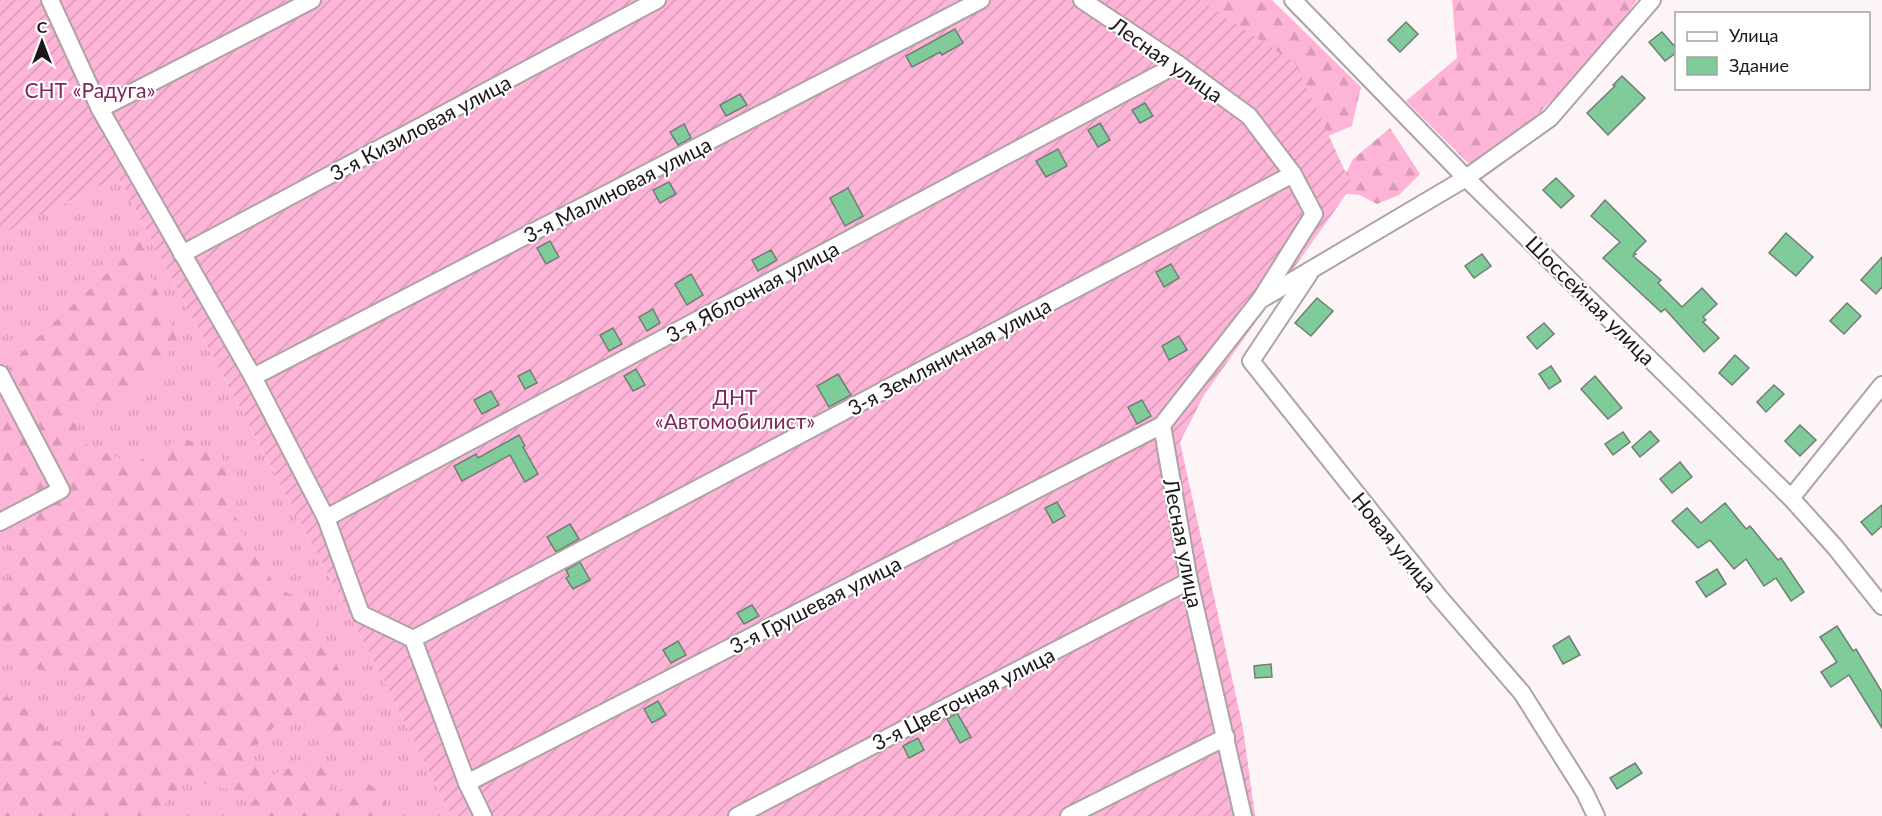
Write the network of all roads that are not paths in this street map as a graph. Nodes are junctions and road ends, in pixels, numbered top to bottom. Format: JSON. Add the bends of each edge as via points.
{"nodes":[{"id":1,"x":50,"y":0,"type":"edge"},
{"id":2,"x":312,"y":0,"type":"edge"},
{"id":3,"x":657,"y":0,"type":"edge"},
{"id":4,"x":981,"y":0,"type":"edge"},
{"id":5,"x":1082,"y":0,"type":"edge"},
{"id":6,"x":1293,"y":0,"type":"edge"},
{"id":7,"x":1652,"y":0,"type":"edge"},
{"id":8,"x":1178,"y":64,"type":"junction"},
{"id":9,"x":100,"y":108,"type":"junction"},
{"id":10,"x":1293,"y":174,"type":"junction"},
{"id":11,"x":1467,"y":178,"type":"junction"},
{"id":12,"x":182,"y":254,"type":"junction"},
{"id":13,"x":1312,"y":270,"type":"junction"},
{"id":14,"x":1260,"y":300,"type":"junction"},
{"id":15,"x":0,"y":374,"type":"edge"},
{"id":16,"x":253,"y":377,"type":"junction"},
{"id":17,"x":1882,"y":385,"type":"edge"},
{"id":18,"x":1162,"y":425,"type":"junction"},
{"id":19,"x":1791,"y":498,"type":"junction"},
{"id":20,"x":326,"y":518,"type":"junction"},
{"id":21,"x":0,"y":522,"type":"edge"},
{"id":22,"x":1190,"y":581,"type":"junction"},
{"id":23,"x":1882,"y":606,"type":"edge"},
{"id":24,"x":413,"y":639,"type":"junction"},
{"id":25,"x":1226,"y":737,"type":"junction"},
{"id":26,"x":467,"y":783,"type":"junction"},
{"id":27,"x":483,"y":816,"type":"edge"},
{"id":28,"x":737,"y":816,"type":"edge"},
{"id":29,"x":1069,"y":816,"type":"edge"},
{"id":30,"x":1243,"y":816,"type":"edge"},
{"id":31,"x":1596,"y":816,"type":"edge"}],
"edges":[{"from":1,"to":9,"type":"street"},
{"from":2,"to":9,"type":"street"},
{"from":3,"to":12,"type":"street","name":"3-я Кизиловая улица"},
{"from":4,"to":16,"type":"street","name":"3-я Малиновая улица"},
{"from":5,"to":8,"type":"street","name":"Лесная улица"},
{"from":6,"to":11,"type":"street","name":"Шоссейная улица"},
{"from":7,"to":11,"type":"street","name":"Лесная улица","via":[[1550,118]]},
{"from":8,"to":10,"type":"street","name":"Лесная улица","via":[[1249,116]]},
{"from":8,"to":20,"type":"street","name":"3-я Яблочная улица"},
{"from":9,"to":12,"type":"street"},
{"from":10,"to":14,"type":"street","name":"Лесная улица","via":[[1314,214]]},
{"from":10,"to":24,"type":"street","name":"3-я Земляничная улица"},
{"from":11,"to":13,"type":"street","name":"Лесная улица"},
{"from":11,"to":19,"type":"street","name":"Шоссейная улица"},
{"from":12,"to":16,"type":"street"},
{"from":13,"to":14,"type":"street","name":"Лесная улица"},
{"from":13,"to":31,"type":"street","name":"Новая улица","via":[[1251,361],[1439,597],[1522,693]]},
{"from":14,"to":18,"type":"street","name":"Лесная улица"},
{"from":15,"to":21,"type":"street","via":[[61,490]]},
{"from":16,"to":20,"type":"street"},
{"from":17,"to":19,"type":"street"},
{"from":18,"to":22,"type":"street","name":"Лесная улица"},
{"from":18,"to":26,"type":"street","name":"3-я Грушевая улица"},
{"from":19,"to":23,"type":"street","name":"Шоссейная улица"},
{"from":20,"to":24,"type":"street","via":[[360,614]]},
{"from":22,"to":25,"type":"street","name":"Лесная улица"},
{"from":22,"to":28,"type":"street","name":"3-я Цветочная улица"},
{"from":24,"to":26,"type":"street"},
{"from":25,"to":29,"type":"street"},
{"from":25,"to":30,"type":"street","name":"Лесная улица"},
{"from":26,"to":27,"type":"street"}]}
